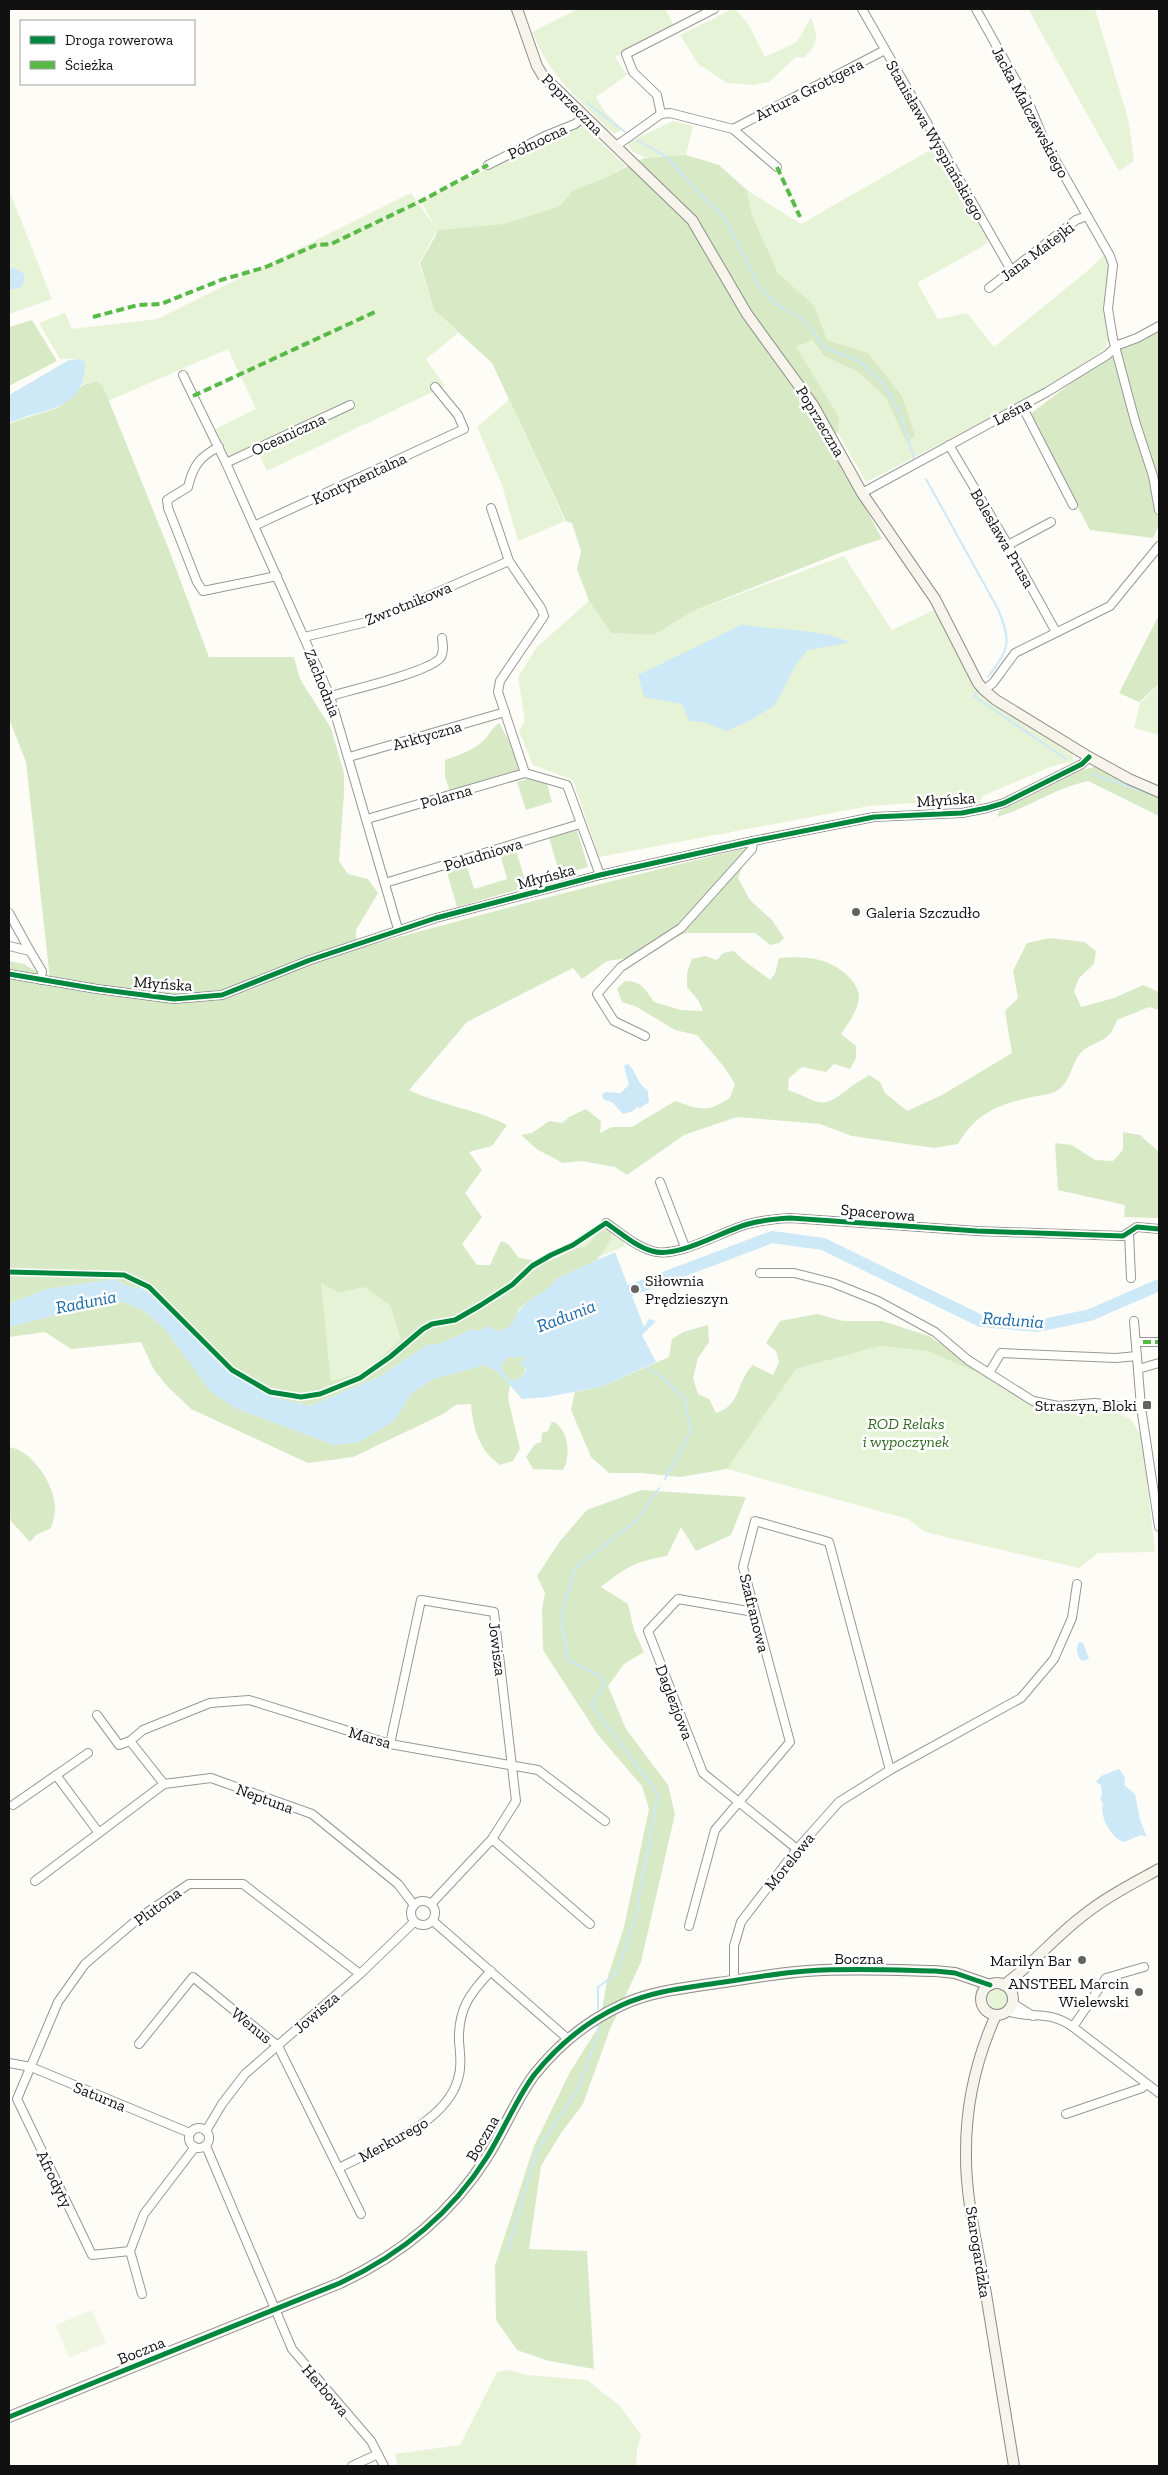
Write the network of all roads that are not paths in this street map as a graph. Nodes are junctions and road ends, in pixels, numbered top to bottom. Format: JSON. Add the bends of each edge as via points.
{"nodes":[{"id":1,"x":517,"y":9,"type":"edge"},
{"id":2,"x":714,"y":9,"type":"edge"},
{"id":3,"x":862,"y":9,"type":"edge"},
{"id":4,"x":976,"y":9,"type":"edge"},
{"id":5,"x":885,"y":50,"type":"junction"},
{"id":6,"x":661,"y":114,"type":"junction"},
{"id":7,"x":585,"y":116,"type":"junction"},
{"id":8,"x":733,"y":129,"type":"junction"},
{"id":9,"x":616,"y":146,"type":"junction"},
{"id":10,"x":488,"y":165,"type":"dead end"},
{"id":11,"x":777,"y":167,"type":"dead end"},
{"id":12,"x":1086,"y":216,"type":"junction"},
{"id":13,"x":1011,"y":270,"type":"junction"},
{"id":14,"x":989,"y":288,"type":"dead end"},
{"id":15,"x":1159,"y":326,"type":"edge"},
{"id":16,"x":1116,"y":347,"type":"junction"},
{"id":17,"x":183,"y":375,"type":"dead end"},
{"id":18,"x":435,"y":386,"type":"dead end"},
{"id":19,"x":350,"y":404,"type":"dead end"},
{"id":20,"x":1022,"y":406,"type":"junction"},
{"id":21,"x":949,"y":445,"type":"junction"},
{"id":22,"x":219,"y":447,"type":"junction"},
{"id":23,"x":226,"y":462,"type":"junction"},
{"id":24,"x":862,"y":493,"type":"junction"},
{"id":25,"x":1073,"y":505,"type":"dead end"},
{"id":26,"x":492,"y":508,"type":"dead end"},
{"id":27,"x":1159,"y":510,"type":"edge"},
{"id":28,"x":1052,"y":522,"type":"dead end"},
{"id":29,"x":254,"y":526,"type":"junction"},
{"id":30,"x":1008,"y":545,"type":"junction"},
{"id":31,"x":1159,"y":546,"type":"edge"},
{"id":32,"x":509,"y":561,"type":"junction"},
{"id":33,"x":277,"y":576,"type":"junction"},
{"id":34,"x":1056,"y":632,"type":"junction"},
{"id":35,"x":304,"y":637,"type":"junction"},
{"id":36,"x":442,"y":638,"type":"dead end"},
{"id":37,"x":984,"y":690,"type":"junction"},
{"id":38,"x":330,"y":696,"type":"junction"},
{"id":39,"x":505,"y":712,"type":"junction"},
{"id":40,"x":349,"y":757,"type":"junction"},
{"id":41,"x":1089,"y":757,"type":"junction"},
{"id":42,"x":526,"y":773,"type":"junction"},
{"id":43,"x":1159,"y":792,"type":"edge"},
{"id":44,"x":367,"y":819,"type":"junction"},
{"id":45,"x":580,"y":824,"type":"junction"},
{"id":46,"x":753,"y":841,"type":"junction"},
{"id":47,"x":600,"y":875,"type":"junction"},
{"id":48,"x":385,"y":883,"type":"junction"},
{"id":49,"x":9,"y":913,"type":"edge"},
{"id":50,"x":398,"y":929,"type":"junction"},
{"id":51,"x":9,"y":946,"type":"edge"},
{"id":52,"x":30,"y":951,"type":"junction"},
{"id":53,"x":9,"y":974,"type":"edge"},
{"id":54,"x":41,"y":980,"type":"junction"},
{"id":55,"x":645,"y":1036,"type":"dead end"},
{"id":56,"x":660,"y":1182,"type":"dead end"},
{"id":57,"x":606,"y":1223,"type":"dead end"},
{"id":58,"x":1159,"y":1229,"type":"edge"},
{"id":59,"x":1129,"y":1233,"type":"junction"},
{"id":60,"x":685,"y":1247,"type":"junction"},
{"id":61,"x":760,"y":1273,"type":"dead end"},
{"id":62,"x":1131,"y":1278,"type":"dead end"},
{"id":63,"x":1134,"y":1320,"type":"dead end"},
{"id":64,"x":1136,"y":1342,"type":"junction"},
{"id":65,"x":1159,"y":1342,"type":"edge"},
{"id":66,"x":1136,"y":1356,"type":"junction"},
{"id":67,"x":1159,"y":1363,"type":"edge"},
{"id":68,"x":1138,"y":1368,"type":"junction"},
{"id":69,"x":989,"y":1373,"type":"junction"},
{"id":70,"x":1141,"y":1406,"type":"junction"},
{"id":71,"x":1156,"y":1484,"type":"edge"},
{"id":72,"x":1159,"y":1527,"type":"edge"},
{"id":73,"x":1077,"y":1584,"type":"dead end"},
{"id":74,"x":754,"y":1612,"type":"junction"},
{"id":75,"x":96,"y":1715,"type":"dead end"},
{"id":76,"x":130,"y":1741,"type":"junction"},
{"id":77,"x":390,"y":1744,"type":"junction"},
{"id":78,"x":88,"y":1754,"type":"dead end"},
{"id":79,"x":513,"y":1764,"type":"junction"},
{"id":80,"x":890,"y":1770,"type":"junction"},
{"id":81,"x":56,"y":1775,"type":"junction"},
{"id":82,"x":164,"y":1784,"type":"junction"},
{"id":83,"x":739,"y":1802,"type":"junction"},
{"id":84,"x":13,"y":1805,"type":"dead end"},
{"id":85,"x":605,"y":1821,"type":"dead end"},
{"id":86,"x":99,"y":1833,"type":"junction"},
{"id":87,"x":492,"y":1839,"type":"junction"},
{"id":88,"x":797,"y":1849,"type":"junction"},
{"id":89,"x":1159,"y":1869,"type":"edge"},
{"id":90,"x":35,"y":1881,"type":"dead end"},
{"id":91,"x":431,"y":1904,"type":"junction"},
{"id":92,"x":414,"y":1905,"type":"junction"},
{"id":93,"x":433,"y":1921,"type":"junction"},
{"id":94,"x":414,"y":1922,"type":"junction"},
{"id":95,"x":590,"y":1924,"type":"dead end"},
{"id":96,"x":689,"y":1926,"type":"dead end"},
{"id":97,"x":1144,"y":1967,"type":"dead end"},
{"id":98,"x":491,"y":1971,"type":"junction"},
{"id":99,"x":360,"y":1974,"type":"junction"},
{"id":100,"x":967,"y":1976,"type":"junction"},
{"id":101,"x":734,"y":1981,"type":"junction"},
{"id":102,"x":990,"y":1985,"type":"junction"},
{"id":103,"x":1008,"y":1989,"type":"junction"},
{"id":104,"x":982,"y":1993,"type":"junction"},
{"id":105,"x":1010,"y":2008,"type":"junction"},
{"id":106,"x":992,"y":2014,"type":"junction"},
{"id":107,"x":1073,"y":2027,"type":"junction"},
{"id":108,"x":568,"y":2039,"type":"junction"},
{"id":109,"x":140,"y":2044,"type":"dead end"},
{"id":110,"x":278,"y":2046,"type":"junction"},
{"id":111,"x":9,"y":2063,"type":"edge"},
{"id":112,"x":30,"y":2067,"type":"junction"},
{"id":113,"x":1146,"y":2084,"type":"junction"},
{"id":114,"x":1159,"y":2093,"type":"edge"},
{"id":115,"x":1066,"y":2114,"type":"dead end"},
{"id":116,"x":206,"y":2131,"type":"junction"},
{"id":117,"x":190,"y":2133,"type":"junction"},
{"id":118,"x":206,"y":2146,"type":"junction"},
{"id":119,"x":195,"y":2147,"type":"junction"},
{"id":120,"x":339,"y":2168,"type":"junction"},
{"id":121,"x":361,"y":2214,"type":"dead end"},
{"id":122,"x":130,"y":2252,"type":"junction"},
{"id":123,"x":142,"y":2294,"type":"dead end"},
{"id":124,"x":274,"y":2310,"type":"junction"},
{"id":125,"x":9,"y":2416,"type":"edge"},
{"id":126,"x":378,"y":2454,"type":"junction"},
{"id":127,"x":352,"y":2466,"type":"edge"},
{"id":128,"x":384,"y":2466,"type":"edge"},
{"id":129,"x":1014,"y":2466,"type":"edge"}],
"edges":[{"from":1,"to":7,"type":"street","name":"Poprzeczna","via":[[536,66]]},
{"from":2,"to":6,"type":"street","via":[[626,54],[633,72],[657,95]]},
{"from":3,"to":5,"type":"street","name":"Stanisława Wyspiańskiego"},
{"from":4,"to":12,"type":"street","name":"Jacka Malczewskiego"},
{"from":5,"to":8,"type":"street","name":"Artura Grottgera"},
{"from":5,"to":13,"type":"street","name":"Stanisława Wyspiańskiego"},
{"from":6,"to":8,"type":"street","via":[[670,112]]},
{"from":6,"to":9,"type":"street"},
{"from":7,"to":9,"type":"street","name":"Poprzeczna"},
{"from":7,"to":10,"type":"street","name":"Północna","via":[[575,124]]},
{"from":8,"to":11,"type":"street"},
{"from":9,"to":24,"type":"street","name":"Poprzeczna","via":[[692,220],[747,314],[813,405]]},
{"from":12,"to":13,"type":"street","name":"Jana Matejki","via":[[1076,220]]},
{"from":12,"to":16,"type":"street","name":"Jacka Malczewskiego","via":[[1113,266],[1108,309]]},
{"from":13,"to":14,"type":"street","name":"Jana Matejki"},
{"from":15,"to":16,"type":"street","name":"Leśna"},
{"from":16,"to":20,"type":"street","name":"Leśna"},
{"from":16,"to":27,"type":"street","name":"Jacka Malczewskiego","via":[[1135,421],[1154,476]]},
{"from":17,"to":22,"type":"street","name":"Zachodnia"},
{"from":18,"to":29,"type":"street","name":"Kontynentalna","via":[[458,415],[464,429]]},
{"from":19,"to":23,"type":"street","name":"Oceaniczna"},
{"from":20,"to":21,"type":"street","name":"Leśna"},
{"from":20,"to":25,"type":"street"},
{"from":21,"to":24,"type":"street","name":"Leśna"},
{"from":21,"to":30,"type":"street","name":"Bolesława Prusa"},
{"from":22,"to":23,"type":"street","name":"Zachodnia"},
{"from":22,"to":33,"type":"street","via":[[200,458],[188,487],[167,500],[197,582],[202,591]]},
{"from":23,"to":29,"type":"street","name":"Zachodnia"},
{"from":24,"to":37,"type":"street","name":"Poprzeczna","via":[[936,599]]},
{"from":26,"to":32,"type":"street"},
{"from":28,"to":30,"type":"street"},
{"from":29,"to":33,"type":"street","name":"Zachodnia"},
{"from":30,"to":34,"type":"street","name":"Bolesława Prusa"},
{"from":31,"to":34,"type":"street","via":[[1110,606]]},
{"from":32,"to":35,"type":"street","name":"Zwrotnikowa","via":[[371,621]]},
{"from":32,"to":39,"type":"street","via":[[544,616],[500,681],[498,692]]},
{"from":33,"to":35,"type":"street","name":"Zachodnia"},
{"from":34,"to":37,"type":"street","via":[[1016,653]]},
{"from":35,"to":38,"type":"street","name":"Zachodnia"},
{"from":36,"to":38,"type":"street","via":[[444,649],[434,664]]},
{"from":37,"to":41,"type":"street","name":"Poprzeczna"},
{"from":38,"to":40,"type":"street","name":"Zachodnia"},
{"from":39,"to":40,"type":"street","name":"Arktyczna"},
{"from":39,"to":42,"type":"street"},
{"from":40,"to":44,"type":"street","name":"Zachodnia"},
{"from":41,"to":43,"type":"street","name":"Poprzeczna"},
{"from":41,"to":46,"type":"street","name":"Młyńska","via":[[1082,764],[1004,803],[987,808],[874,818]]},
{"from":42,"to":44,"type":"street","name":"Polarna"},
{"from":42,"to":45,"type":"street","via":[[568,785]]},
{"from":44,"to":48,"type":"street","name":"Zachodnia"},
{"from":45,"to":47,"type":"street"},
{"from":45,"to":48,"type":"street","name":"Południowa"},
{"from":46,"to":47,"type":"street","name":"Młyńska"},
{"from":46,"to":55,"type":"street","via":[[752,849],[681,928],[621,967],[597,994],[614,1020]]},
{"from":47,"to":50,"type":"street","name":"Młyńska"},
{"from":48,"to":50,"type":"street","name":"Zachodnia"},
{"from":49,"to":52,"type":"street"},
{"from":50,"to":54,"type":"street","name":"Młyńska","via":[[213,996],[174,999]]},
{"from":51,"to":52,"type":"street"},
{"from":52,"to":54,"type":"street","via":[[42,971]]},
{"from":53,"to":54,"type":"street","name":"Młyńska"},
{"from":56,"to":60,"type":"street"},
{"from":57,"to":60,"type":"street","name":"Spacerowa","via":[[654,1252]]},
{"from":58,"to":59,"type":"street","name":"Spacerowa","via":[[1137,1227]]},
{"from":59,"to":60,"type":"street","name":"Spacerowa","via":[[1123,1236],[978,1232],[790,1218],[746,1224]]},
{"from":59,"to":62,"type":"street"},
{"from":61,"to":69,"type":"street","via":[[794,1273],[878,1300],[934,1332]]},
{"from":63,"to":64,"type":"street"},
{"from":64,"to":65,"type":"street"},
{"from":64,"to":66,"type":"street"},
{"from":66,"to":68,"type":"street"},
{"from":66,"to":69,"type":"street","via":[[1001,1353]]},
{"from":67,"to":68,"type":"street"},
{"from":68,"to":70,"type":"street"},
{"from":69,"to":70,"type":"street","via":[[1025,1397],[1046,1404]]},
{"from":70,"to":71,"type":"street"},
{"from":71,"to":72,"type":"street"},
{"from":73,"to":80,"type":"street","name":"Morelowa","via":[[1072,1618],[1054,1659],[1020,1698]]},
{"from":74,"to":80,"type":"street","name":"Szafranowa","via":[[743,1567],[755,1521],[829,1542]]},
{"from":74,"to":83,"type":"street","name":"Szafranowa","via":[[790,1742]]},
{"from":74,"to":83,"type":"street","name":"Daglezjowa","via":[[678,1599],[648,1631],[703,1773]]},
{"from":75,"to":76,"type":"street","via":[[119,1745]]},
{"from":76,"to":77,"type":"street","name":"Marsa","via":[[143,1730],[210,1703],[249,1700]]},
{"from":76,"to":82,"type":"street"},
{"from":77,"to":79,"type":"street","name":"Marsa"},
{"from":77,"to":79,"type":"street","name":"Jowisza","via":[[421,1600],[494,1612]]},
{"from":78,"to":81,"type":"street"},
{"from":79,"to":85,"type":"street","name":"Marsa","via":[[538,1770]]},
{"from":79,"to":87,"type":"street","name":"Jowisza","via":[[516,1802]]},
{"from":80,"to":88,"type":"street","name":"Morelowa","via":[[839,1802]]},
{"from":81,"to":84,"type":"street"},
{"from":81,"to":86,"type":"street"},
{"from":82,"to":86,"type":"street","name":"Neptuna"},
{"from":82,"to":92,"type":"street","name":"Neptuna","via":[[211,1778],[312,1814],[398,1884]]},
{"from":83,"to":88,"type":"street","name":"Daglezjowa"},
{"from":83,"to":96,"type":"street","name":"Szafranowa","via":[[715,1830]]},
{"from":86,"to":90,"type":"street","name":"Neptuna"},
{"from":87,"to":91,"type":"street","name":"Jowisza"},
{"from":87,"to":95,"type":"street"},
{"from":88,"to":101,"type":"street","name":"Morelowa","via":[[741,1922],[734,1946]]},
{"from":89,"to":103,"type":"street","via":[[1080,1918]]},
{"from":91,"to":92,"type":"street","via":[[420,1902]]},
{"from":91,"to":93,"type":"street","via":[[435,1912]]},
{"from":92,"to":94,"type":"street","via":[[411,1913]]},
{"from":93,"to":94,"type":"street","via":[[424,1926]]},
{"from":93,"to":98,"type":"street"},
{"from":94,"to":99,"type":"street","name":"Jowisza"},
{"from":97,"to":107,"type":"street","via":[[1106,1978]]},
{"from":98,"to":108,"type":"street"},
{"from":98,"to":120,"type":"street","name":"Merkurego","via":[[470,1994],[460,2018],[461,2062],[450,2098],[434,2117]]},
{"from":99,"to":110,"type":"street","name":"Jowisza"},
{"from":99,"to":112,"type":"street","name":"Plutona","via":[[243,1884],[189,1884],[139,1918],[85,1964],[58,2002]]},
{"from":100,"to":101,"type":"street","name":"Boczna","via":[[936,1971],[838,1970]]},
{"from":100,"to":102,"type":"street","name":"Boczna"},
{"from":100,"to":104,"type":"street"},
{"from":101,"to":108,"type":"street","name":"Boczna","via":[[643,1996],[596,2018]]},
{"from":102,"to":103,"type":"street"},
{"from":102,"to":104,"type":"street"},
{"from":103,"to":105,"type":"street"},
{"from":104,"to":106,"type":"street","via":[[982,2004]]},
{"from":105,"to":106,"type":"street"},
{"from":105,"to":107,"type":"street","via":[[1021,2016],[1051,2016]]},
{"from":106,"to":129,"type":"street","name":"Starogardzka","via":[[971,2098],[967,2177]]},
{"from":107,"to":113,"type":"street"},
{"from":108,"to":124,"type":"street","name":"Boczna","via":[[534,2076],[472,2178],[433,2221],[401,2248],[367,2270]]},
{"from":109,"to":110,"type":"street","name":"Wenus","via":[[193,1977]]},
{"from":110,"to":116,"type":"street","name":"Jowisza","via":[[245,2074]]},
{"from":110,"to":120,"type":"street","name":"Wenus"},
{"from":111,"to":112,"type":"street","name":"Saturna"},
{"from":112,"to":117,"type":"street","name":"Saturna"},
{"from":112,"to":122,"type":"street","name":"Afrodyty","via":[[17,2099],[92,2255]]},
{"from":113,"to":114,"type":"street"},
{"from":113,"to":115,"type":"street"},
{"from":116,"to":117,"type":"street","via":[[199,2128]]},
{"from":116,"to":118,"type":"street","via":[[209,2137]]},
{"from":117,"to":119,"type":"street","via":[[190,2143]]},
{"from":118,"to":119,"type":"street"},
{"from":118,"to":124,"type":"street"},
{"from":119,"to":122,"type":"street","via":[[144,2214]]},
{"from":120,"to":121,"type":"street","name":"Wenus"},
{"from":122,"to":123,"type":"street"},
{"from":124,"to":125,"type":"street","name":"Boczna"},
{"from":124,"to":126,"type":"street","name":"Herbowa","via":[[297,2356],[371,2441]]},
{"from":126,"to":127,"type":"street"},
{"from":126,"to":128,"type":"street","name":"Herbowa"}]}
